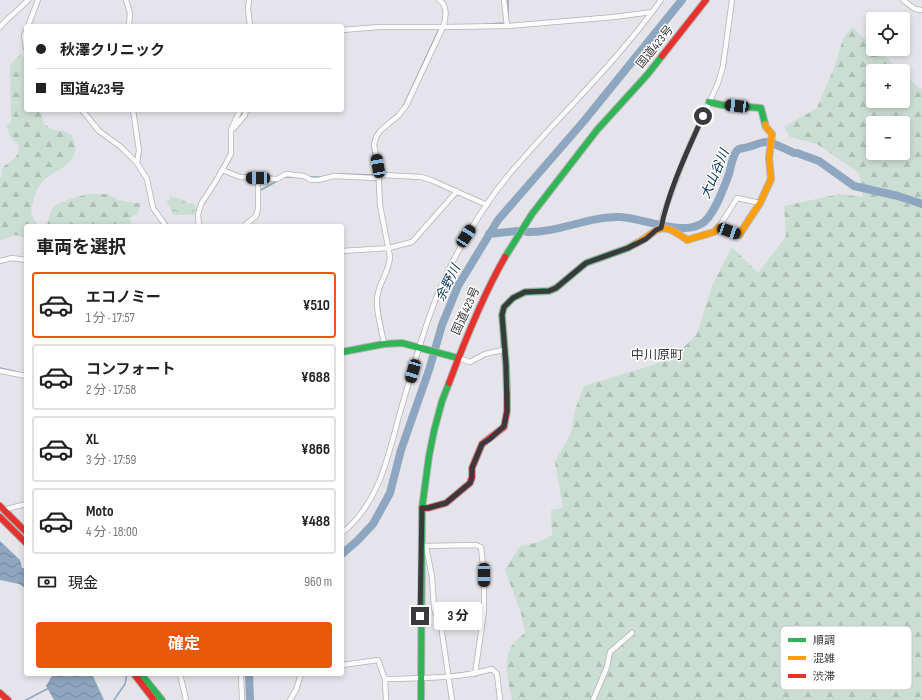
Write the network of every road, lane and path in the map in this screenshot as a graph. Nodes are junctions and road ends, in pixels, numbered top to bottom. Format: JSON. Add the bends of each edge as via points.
{"nodes":[{"id":1,"x":28,"y":0,"type":"edge"},
{"id":2,"x":38,"y":0,"type":"edge"},
{"id":3,"x":126,"y":0,"type":"edge"},
{"id":4,"x":249,"y":0,"type":"edge"},
{"id":5,"x":439,"y":0,"type":"edge"},
{"id":6,"x":504,"y":0,"type":"edge"},
{"id":7,"x":661,"y":0,"type":"edge"},
{"id":8,"x":706,"y":0,"type":"edge"},
{"id":9,"x":732,"y":0,"type":"edge"},
{"id":10,"x":903,"y":0,"type":"edge"},
{"id":11,"x":922,"y":10,"type":"edge"},
{"id":12,"x":652,"y":12,"type":"junction"},
{"id":13,"x":29,"y":24,"type":"edge"},
{"id":14,"x":129,"y":24,"type":"edge"},
{"id":15,"x":250,"y":24,"type":"edge"},
{"id":16,"x":507,"y":26,"type":"junction"},
{"id":17,"x":0,"y":27,"type":"edge"},
{"id":18,"x":443,"y":28,"type":"junction"},
{"id":19,"x":344,"y":30,"type":"edge"},
{"id":20,"x":709,"y":102,"type":"junction"},
{"id":21,"x":84,"y":112,"type":"edge"},
{"id":22,"x":133,"y":112,"type":"edge"},
{"id":23,"x":239,"y":112,"type":"edge"},
{"id":24,"x":246,"y":112,"type":"edge"},
{"id":25,"x":231,"y":130,"type":"junction"},
{"id":26,"x":137,"y":163,"type":"junction"},
{"id":27,"x":222,"y":170,"type":"junction"},
{"id":28,"x":378,"y":176,"type":"junction"},
{"id":29,"x":258,"y":178,"type":"junction"},
{"id":30,"x":457,"y":191,"type":"junction"},
{"id":31,"x":760,"y":203,"type":"junction"},
{"id":32,"x":487,"y":204,"type":"junction"},
{"id":33,"x":165,"y":224,"type":"edge"},
{"id":34,"x":199,"y":224,"type":"edge"},
{"id":35,"x":246,"y":224,"type":"edge"},
{"id":36,"x":720,"y":227,"type":"junction"},
{"id":37,"x":661,"y":228,"type":"junction"},
{"id":38,"x":389,"y":248,"type":"junction"},
{"id":39,"x":344,"y":251,"type":"edge"},
{"id":40,"x":24,"y":260,"type":"edge"},
{"id":41,"x":0,"y":261,"type":"edge"},
{"id":42,"x":384,"y":344,"type":"junction"},
{"id":43,"x":421,"y":347,"type":"junction"},
{"id":44,"x":505,"y":348,"type":"junction"},
{"id":45,"x":344,"y":352,"type":"edge"},
{"id":46,"x":454,"y":356,"type":"junction"},
{"id":47,"x":0,"y":371,"type":"edge"},
{"id":48,"x":24,"y":376,"type":"edge"},
{"id":49,"x":24,"y":504,"type":"edge"},
{"id":50,"x":2,"y":508,"type":"edge"},
{"id":51,"x":422,"y":508,"type":"junction"},
{"id":52,"x":0,"y":517,"type":"edge"},
{"id":53,"x":24,"y":530,"type":"edge"},
{"id":54,"x":344,"y":531,"type":"edge"},
{"id":55,"x":24,"y":540,"type":"edge"},
{"id":56,"x":423,"y":546,"type":"junction"},
{"id":57,"x":632,"y":633,"type":"dead end"},
{"id":58,"x":344,"y":665,"type":"edge"},
{"id":59,"x":475,"y":674,"type":"junction"},
{"id":60,"x":136,"y":676,"type":"edge"},
{"id":61,"x":143,"y":676,"type":"edge"},
{"id":62,"x":180,"y":676,"type":"edge"},
{"id":63,"x":241,"y":676,"type":"edge"},
{"id":64,"x":300,"y":676,"type":"edge"},
{"id":65,"x":448,"y":676,"type":"junction"},
{"id":66,"x":420,"y":678,"type":"junction"},
{"id":67,"x":385,"y":679,"type":"junction"},
{"id":68,"x":0,"y":693,"type":"edge"},
{"id":69,"x":8,"y":700,"type":"edge"},
{"id":70,"x":154,"y":700,"type":"edge"},
{"id":71,"x":162,"y":700,"type":"edge"},
{"id":72,"x":186,"y":700,"type":"edge"},
{"id":73,"x":242,"y":700,"type":"edge"},
{"id":74,"x":290,"y":700,"type":"edge"},
{"id":75,"x":386,"y":700,"type":"edge"},
{"id":76,"x":421,"y":700,"type":"edge"},
{"id":77,"x":452,"y":700,"type":"edge"},
{"id":78,"x":500,"y":700,"type":"edge"},
{"id":79,"x":593,"y":700,"type":"edge"}],
"edges":[{"from":1,"to":17,"type":"street"},
{"from":2,"to":13,"type":"street"},
{"from":3,"to":14,"type":"street","via":[[130,13]]},
{"from":4,"to":15,"type":"street"},
{"from":5,"to":18,"type":"street","via":[[443,2],[445,9]]},
{"from":6,"to":16,"type":"street"},
{"from":7,"to":12,"type":"street"},
{"from":8,"to":46,"type":"main road","name":"国道423号","via":[[647,75],[596,130],[532,214],[492,280]]},
{"from":9,"to":20,"type":"street","via":[[723,66]]},
{"from":10,"to":11,"type":"street","via":[[915,9]]},
{"from":12,"to":16,"type":"street"},
{"from":12,"to":32,"type":"street","via":[[635,35],[518,163]]},
{"from":16,"to":18,"type":"street"},
{"from":18,"to":19,"type":"street","via":[[378,27]]},
{"from":18,"to":28,"type":"street","via":[[406,106],[376,137],[374,145]]},
{"from":20,"to":31,"type":"main road","via":[[761,108],[766,127],[772,134],[769,158],[772,179]]},
{"from":20,"to":37,"type":"street","via":[[685,156]]},
{"from":21,"to":26,"type":"street","via":[[99,132]]},
{"from":22,"to":26,"type":"street","via":[[139,150]]},
{"from":23,"to":25,"type":"street"},
{"from":24,"to":25,"type":"street"},
{"from":25,"to":27,"type":"street","via":[[231,154]]},
{"from":26,"to":33,"type":"street","via":[[147,179],[153,208]]},
{"from":27,"to":29,"type":"street","via":[[240,177]]},
{"from":27,"to":34,"type":"street","via":[[201,204]]},
{"from":28,"to":29,"type":"street","via":[[334,176],[311,180],[304,176],[286,174],[277,179]]},
{"from":28,"to":30,"type":"street","via":[[421,178]]},
{"from":28,"to":38,"type":"street","via":[[380,205]]},
{"from":29,"to":35,"type":"street","via":[[258,209],[256,216]]},
{"from":30,"to":32,"type":"street"},
{"from":30,"to":38,"type":"street","via":[[417,238],[412,242]]},
{"from":31,"to":36,"type":"street","via":[[737,198]]},
{"from":31,"to":36,"type":"main road","via":[[739,235]]},
{"from":32,"to":43,"type":"street","via":[[447,272]]},
{"from":36,"to":37,"type":"main road","via":[[714,232],[687,240],[672,230]]},
{"from":37,"to":44,"type":"main road","via":[[628,248],[586,263],[549,291],[525,292],[513,298],[504,307],[502,315]]},
{"from":38,"to":39,"type":"street"},
{"from":38,"to":42,"type":"street","via":[[390,265],[378,293],[377,303]]},
{"from":40,"to":41,"type":"street","via":[[12,258]]},
{"from":42,"to":43,"type":"main road","via":[[402,343]]},
{"from":42,"to":45,"type":"main road"},
{"from":43,"to":46,"type":"main road"},
{"from":43,"to":54,"type":"street","via":[[373,496],[361,514]]},
{"from":44,"to":46,"type":"street","via":[[470,362]]},
{"from":44,"to":51,"type":"main road","via":[[507,411],[504,426],[482,444],[472,468],[470,483],[446,503]]},
{"from":46,"to":51,"type":"main road","name":"国道423号","via":[[434,432]]},
{"from":47,"to":48,"type":"street"},
{"from":49,"to":50,"type":"street"},
{"from":50,"to":53,"type":"main road"},
{"from":51,"to":56,"type":"main road","name":"国道423号"},
{"from":52,"to":55,"type":"main road"},
{"from":56,"to":59,"type":"street","via":[[476,545],[481,548],[484,611]]},
{"from":56,"to":65,"type":"street","via":[[432,577],[434,608],[442,622]]},
{"from":56,"to":66,"type":"main road","name":"国道423号"},
{"from":57,"to":79,"type":"street","via":[[610,652],[607,667]]},
{"from":58,"to":67,"type":"street","via":[[378,660]]},
{"from":59,"to":65,"type":"street"},
{"from":59,"to":78,"type":"street","via":[[492,669],[497,674]]},
{"from":60,"to":70,"type":"main road"},
{"from":61,"to":71,"type":"main road"},
{"from":62,"to":72,"type":"street"},
{"from":63,"to":73,"type":"street"},
{"from":64,"to":74,"type":"street"},
{"from":65,"to":66,"type":"street"},
{"from":65,"to":77,"type":"street"},
{"from":66,"to":67,"type":"street"},
{"from":66,"to":76,"type":"main road","name":"国道423号"},
{"from":67,"to":75,"type":"street"},
{"from":68,"to":69,"type":"main road"}]}
